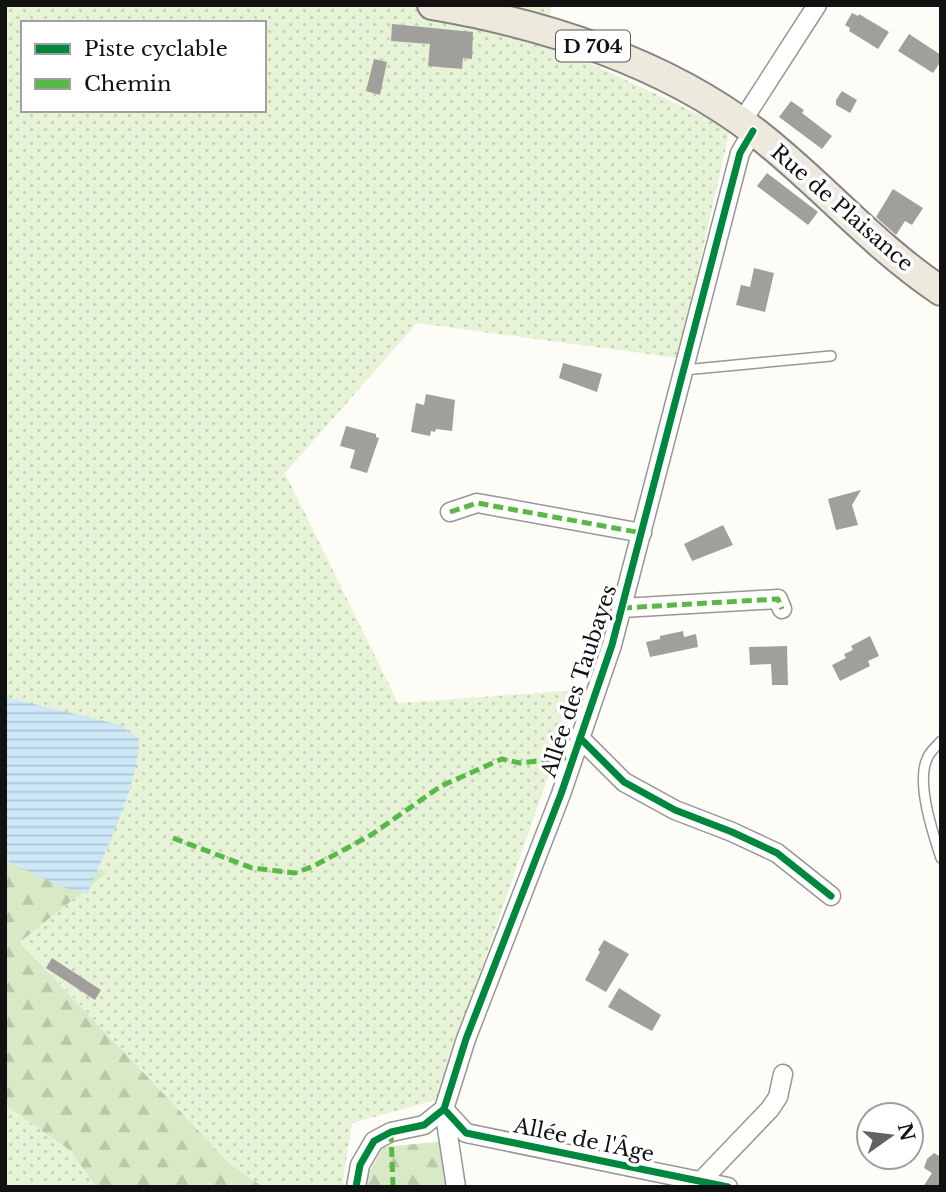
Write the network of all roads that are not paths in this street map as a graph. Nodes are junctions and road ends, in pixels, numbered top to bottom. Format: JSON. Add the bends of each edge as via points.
{"nodes":[{"id":1,"x":432,"y":5,"type":"edge"},
{"id":2,"x":817,"y":5,"type":"edge"},
{"id":3,"x":747,"y":127,"type":"junction"},
{"id":4,"x":936,"y":284,"type":"edge"},
{"id":5,"x":831,"y":356,"type":"dead end"},
{"id":6,"x":684,"y":370,"type":"junction"},
{"id":7,"x":450,"y":512,"type":"dead end"},
{"id":8,"x":642,"y":533,"type":"junction"},
{"id":9,"x":622,"y":608,"type":"junction"},
{"id":10,"x":782,"y":609,"type":"dead end"},
{"id":11,"x":580,"y":738,"type":"junction"},
{"id":12,"x":941,"y":741,"type":"edge"},
{"id":13,"x":941,"y":858,"type":"edge"},
{"id":14,"x":831,"y":896,"type":"dead end"},
{"id":15,"x":783,"y":1074,"type":"dead end"},
{"id":16,"x":444,"y":1109,"type":"junction"},
{"id":17,"x":701,"y":1181,"type":"junction"},
{"id":18,"x":356,"y":1187,"type":"edge"},
{"id":19,"x":456,"y":1187,"type":"edge"},
{"id":20,"x":728,"y":1187,"type":"edge"}],
"edges":[{"from":1,"to":3,"type":"main road","name":"Rue de Plaisance","number":"D 704","via":[[500,18],[598,48],[688,90]]},
{"from":2,"to":3,"type":"street","name":"Allée des Taubayes"},
{"from":3,"to":4,"type":"main road","name":"Rue de Plaisance","number":"D 704","via":[[869,235]]},
{"from":3,"to":6,"type":"street","name":"Allée des Taubayes"},
{"from":5,"to":6,"type":"lane"},
{"from":6,"to":8,"type":"street","name":"Allée des Taubayes"},
{"from":7,"to":8,"type":"street","via":[[477,503]]},
{"from":8,"to":9,"type":"street","name":"Allée des Taubayes"},
{"from":9,"to":10,"type":"street","via":[[778,599]]},
{"from":9,"to":11,"type":"street","name":"Allée des Taubayes"},
{"from":11,"to":14,"type":"street","via":[[624,782],[675,810],[777,853]]},
{"from":11,"to":16,"type":"street","name":"Allée des Taubayes"},
{"from":12,"to":13,"type":"lane","via":[[927,759],[924,775]]},
{"from":15,"to":17,"type":"street","via":[[770,1109]]},
{"from":16,"to":17,"type":"street","name":"Allée de l'Âge","via":[[466,1133]]},
{"from":16,"to":18,"type":"street","via":[[424,1125],[374,1141],[360,1165]]},
{"from":16,"to":19,"type":"street"},
{"from":17,"to":20,"type":"street","name":"Allée de l'Âge"}]}
